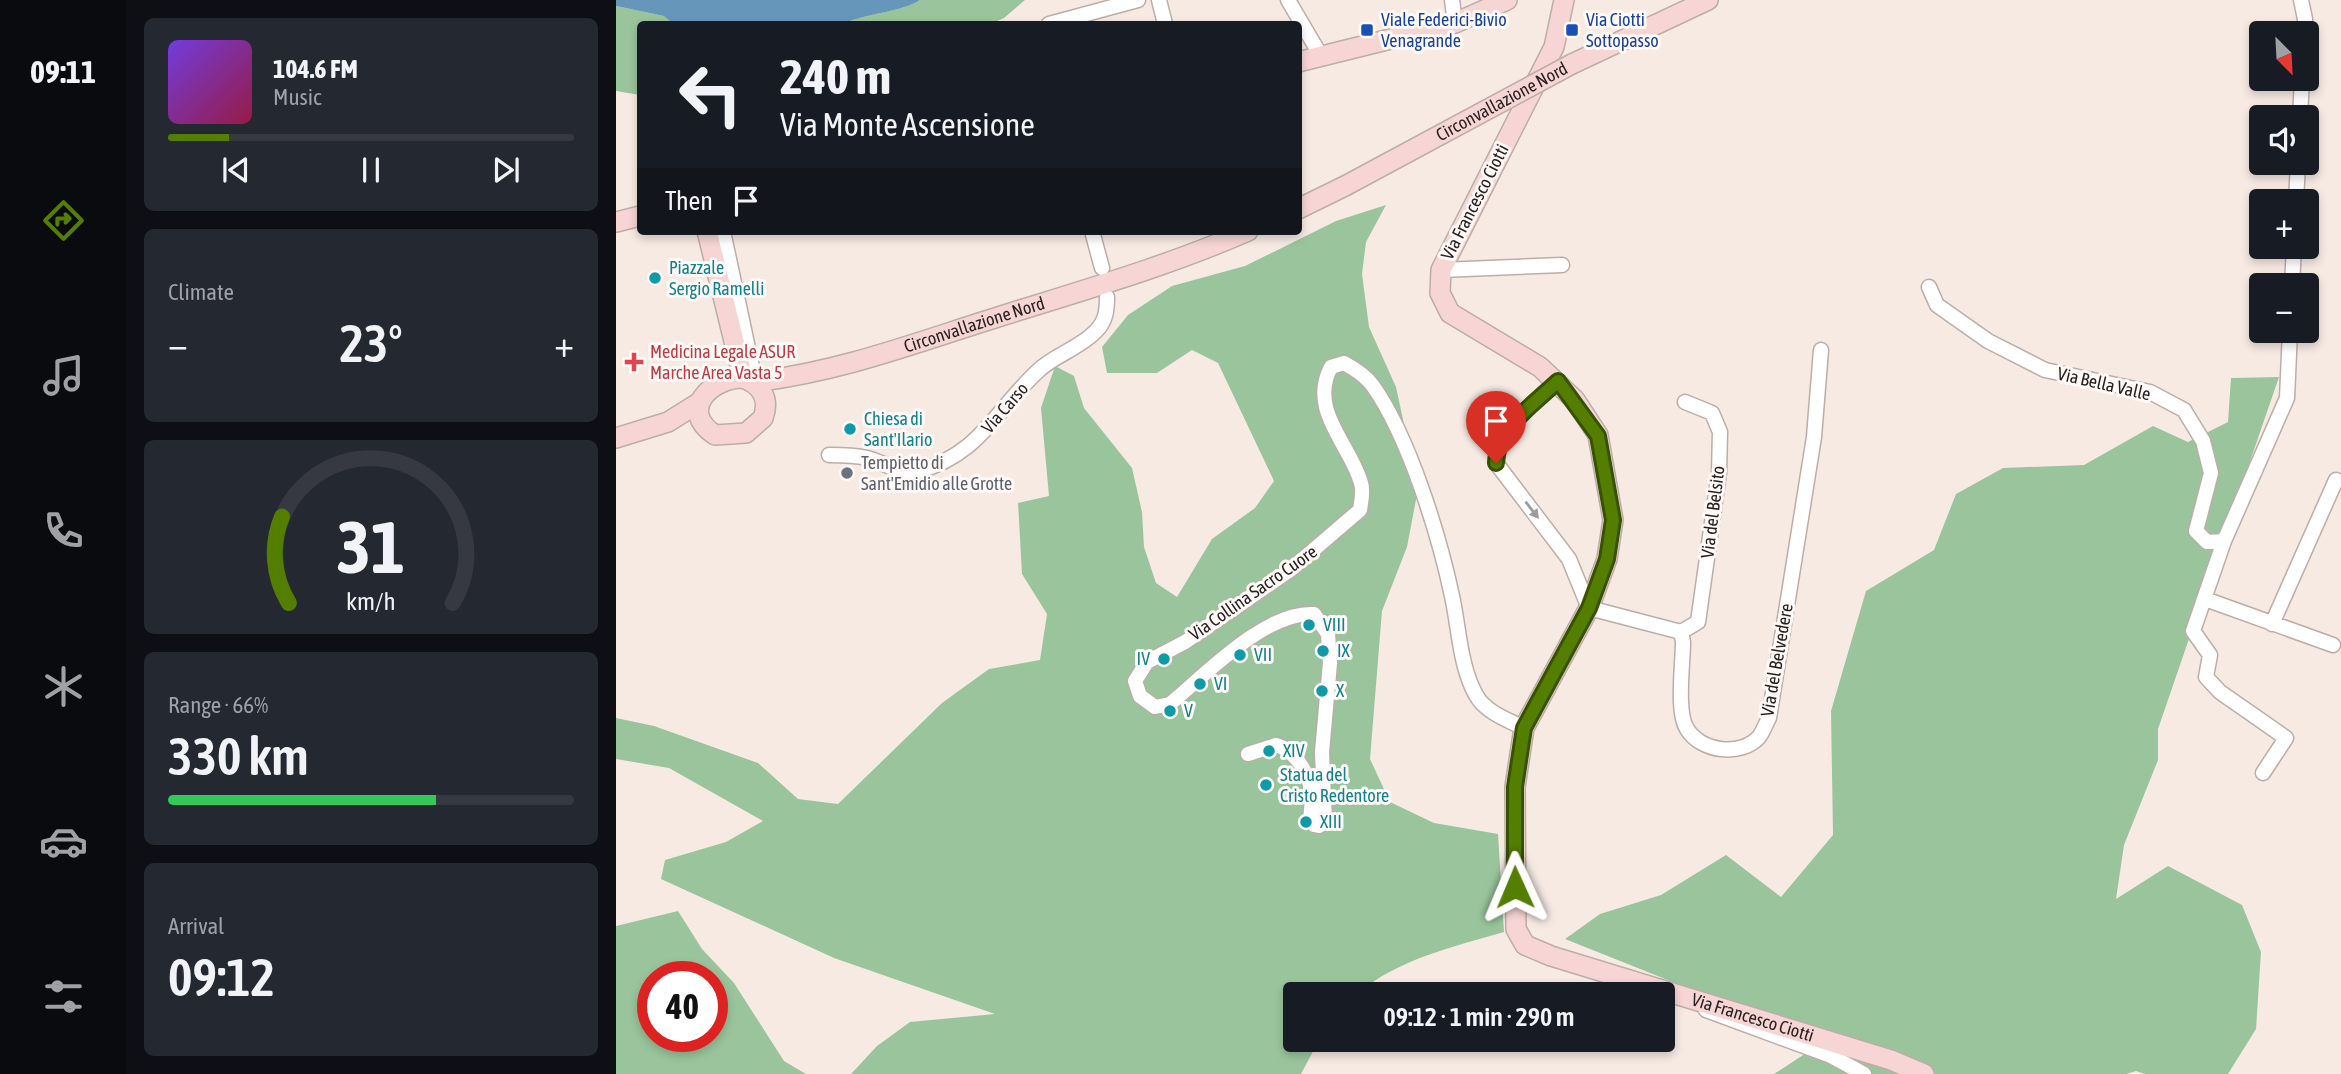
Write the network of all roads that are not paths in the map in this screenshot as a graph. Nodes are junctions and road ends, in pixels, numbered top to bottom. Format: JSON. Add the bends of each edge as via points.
{"nodes":[{"id":1,"x":1139,"y":0,"type":"edge"},
{"id":2,"x":1159,"y":0,"type":"edge"},
{"id":3,"x":1288,"y":0,"type":"edge"},
{"id":4,"x":1452,"y":0,"type":"edge"},
{"id":5,"x":1507,"y":0,"type":"edge"},
{"id":6,"x":1564,"y":0,"type":"edge"},
{"id":7,"x":1708,"y":0,"type":"edge"},
{"id":8,"x":2301,"y":0,"type":"edge"},
{"id":9,"x":1060,"y":21,"type":"edge"},
{"id":10,"x":1164,"y":21,"type":"edge"},
{"id":11,"x":1300,"y":21,"type":"edge"},
{"id":12,"x":2305,"y":21,"type":"edge"},
{"id":13,"x":1455,"y":23,"type":"junction"},
{"id":14,"x":1302,"y":24,"type":"edge"},
{"id":15,"x":1321,"y":56,"type":"junction"},
{"id":16,"x":1302,"y":61,"type":"edge"},
{"id":17,"x":1302,"y":207,"type":"edge"},
{"id":18,"x":637,"y":217,"type":"edge"},
{"id":19,"x":616,"y":222,"type":"edge"},
{"id":20,"x":708,"y":235,"type":"edge"},
{"id":21,"x":724,"y":235,"type":"edge"},
{"id":22,"x":1093,"y":235,"type":"edge"},
{"id":23,"x":1238,"y":235,"type":"edge"},
{"id":24,"x":1562,"y":265,"type":"dead end"},
{"id":25,"x":1102,"y":268,"type":"dead end"},
{"id":26,"x":1441,"y":270,"type":"junction"},
{"id":27,"x":1929,"y":287,"type":"dead end"},
{"id":28,"x":1107,"y":297,"type":"dead end"},
{"id":29,"x":2289,"y":343,"type":"edge"},
{"id":30,"x":1821,"y":350,"type":"dead end"},
{"id":31,"x":743,"y":372,"type":"junction"},
{"id":32,"x":816,"y":374,"type":"junction"},
{"id":33,"x":1558,"y":381,"type":"junction"},
{"id":34,"x":700,"y":402,"type":"junction"},
{"id":35,"x":1685,"y":402,"type":"dead end"},
{"id":36,"x":766,"y":405,"type":"junction"},
{"id":37,"x":668,"y":422,"type":"junction"},
{"id":38,"x":706,"y":427,"type":"junction"},
{"id":39,"x":616,"y":438,"type":"edge"},
{"id":40,"x":829,"y":455,"type":"dead end"},
{"id":41,"x":2336,"y":480,"type":"dead end"},
{"id":42,"x":2224,"y":541,"type":"junction"},
{"id":43,"x":2204,"y":599,"type":"junction"},
{"id":44,"x":1589,"y":608,"type":"junction"},
{"id":45,"x":2272,"y":624,"type":"junction"},
{"id":46,"x":1681,"y":632,"type":"junction"},
{"id":47,"x":2333,"y":645,"type":"dead end"},
{"id":48,"x":1524,"y":728,"type":"junction"},
{"id":49,"x":1248,"y":754,"type":"dead end"},
{"id":50,"x":2263,"y":773,"type":"dead end"},
{"id":51,"x":1677,"y":994,"type":"junction"},
{"id":52,"x":1864,"y":1074,"type":"edge"},
{"id":53,"x":1924,"y":1074,"type":"edge"}],
"edges":[{"from":1,"to":9,"type":"street"},
{"from":2,"to":10,"type":"street"},
{"from":3,"to":11,"type":"street"},
{"from":4,"to":13,"type":"street"},
{"from":5,"to":13,"type":"street"},
{"from":6,"to":26,"type":"street","name":"Via Francesco Ciotti","via":[[1554,47]]},
{"from":7,"to":17,"type":"street","name":"Circonvallazione Nord","bridge":true,"via":[[1572,64]]},
{"from":8,"to":12,"type":"street"},
{"from":13,"to":15,"type":"street"},
{"from":14,"to":15,"type":"street"},
{"from":15,"to":16,"type":"street"},
{"from":18,"to":19,"type":"street"},
{"from":20,"to":31,"type":"street"},
{"from":21,"to":31,"type":"street"},
{"from":22,"to":25,"type":"street"},
{"from":23,"to":32,"type":"street","name":"Circonvallazione Nord","via":[[1157,266]]},
{"from":24,"to":26,"type":"street"},
{"from":26,"to":33,"type":"street","name":"Via Francesco Ciotti","via":[[1440,293],[1450,313]]},
{"from":27,"to":42,"type":"street","name":"Via Bella Valle","via":[[1937,305],[1988,341],[2045,370],[2150,392],[2184,410],[2203,441],[2211,473],[2196,531],[2207,542]]},
{"from":28,"to":40,"type":"street","name":"Via Carso","via":[[1106,315],[1097,331],[1041,368],[990,428],[946,460],[916,472],[869,459]]},
{"from":29,"to":42,"type":"street","via":[[2287,398]]},
{"from":30,"to":46,"type":"street","name":"Via del Belvedere","via":[[1814,437],[1769,718],[1760,737],[1741,750],[1722,750],[1687,729],[1682,708]]},
{"from":31,"to":32,"type":"street","name":"Circonvallazione Nord"},
{"from":31,"to":34,"type":"street","name":"Circonvallazione Nord","via":[[712,387]]},
{"from":31,"to":36,"type":"street","via":[[764,394]]},
{"from":32,"to":36,"type":"street","name":"Circonvallazione Nord"},
{"from":33,"to":44,"type":"street","name":"Via Francesco Ciotti","via":[[1598,436],[1608,479],[1613,520],[1607,559]]},
{"from":33,"to":44,"type":"street","one_way":true,"via":[[1509,429],[1496,448],[1496,463],[1569,559]]},
{"from":34,"to":37,"type":"street","name":"Circonvallazione Nord"},
{"from":34,"to":38,"type":"street"},
{"from":35,"to":46,"type":"street","name":"Via del Belsito","via":[[1713,413],[1720,432],[1719,473],[1698,622]]},
{"from":36,"to":38,"type":"street","name":"Circonvallazione Nord","via":[[763,418],[746,433],[715,435]]},
{"from":37,"to":38,"type":"street","name":"Circonvallazione Nord"},
{"from":37,"to":39,"type":"street","name":"Circonvallazione Nord"},
{"from":41,"to":45,"type":"street"},
{"from":42,"to":43,"type":"street"},
{"from":43,"to":45,"type":"street"},
{"from":43,"to":50,"type":"street","via":[[2193,631],[2210,654],[2206,677],[2286,738]]},
{"from":44,"to":46,"type":"street"},
{"from":44,"to":48,"type":"street","name":"Via Francesco Ciotti"},
{"from":45,"to":47,"type":"street"},
{"from":48,"to":49,"type":"street","name":"Via Collina Sacro Cuore","via":[[1496,715],[1476,697],[1466,670],[1447,573],[1404,447],[1372,386],[1344,363],[1331,367],[1324,393],[1327,413],[1362,485],[1360,510],[1290,570],[1185,642],[1147,662],[1135,681],[1140,696],[1155,707],[1170,704],[1255,635],[1299,613],[1314,614],[1328,634],[1330,663],[1322,752],[1325,822],[1320,827],[1310,819],[1310,787],[1295,754],[1276,745]]},
{"from":48,"to":51,"type":"street","name":"Via Francesco Ciotti","via":[[1515,787],[1516,929],[1525,945]]},
{"from":51,"to":52,"type":"street","via":[[1716,1016],[1831,1056]]},
{"from":51,"to":53,"type":"street","name":"Via Francesco Ciotti"}]}
